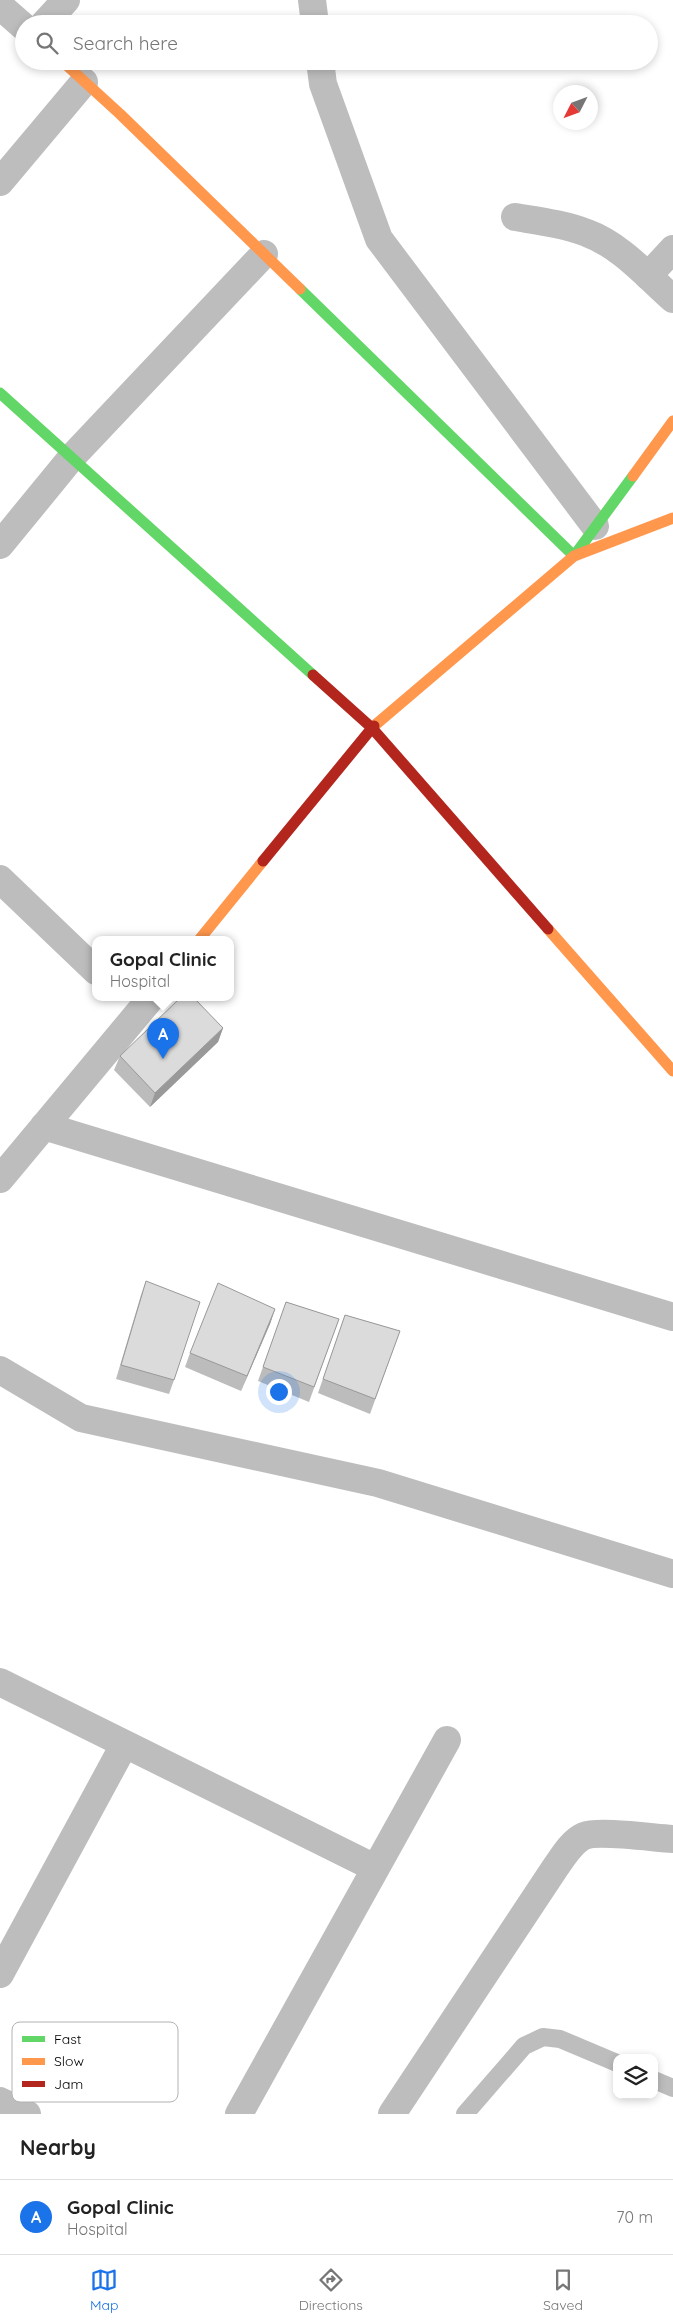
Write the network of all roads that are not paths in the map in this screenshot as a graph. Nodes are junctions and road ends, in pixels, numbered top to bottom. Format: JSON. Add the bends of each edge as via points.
{"nodes":[{"id":1,"x":66,"y":0,"type":"edge"},
{"id":2,"x":312,"y":0,"type":"edge"},
{"id":3,"x":0,"y":6,"type":"edge"},
{"id":4,"x":52,"y":15,"type":"edge"},
{"id":5,"x":314,"y":15,"type":"edge"},
{"id":6,"x":15,"y":19,"type":"edge"},
{"id":7,"x":71,"y":70,"type":"edge"},
{"id":8,"x":321,"y":70,"type":"edge"},
{"id":9,"x":84,"y":82,"type":"junction"},
{"id":10,"x":0,"y":182,"type":"edge"},
{"id":11,"x":515,"y":217,"type":"dead end"},
{"id":12,"x":673,"y":250,"type":"edge"},
{"id":13,"x":264,"y":254,"type":"junction"},
{"id":14,"x":648,"y":276,"type":"junction"},
{"id":15,"x":673,"y":299,"type":"edge"},
{"id":16,"x":0,"y":393,"type":"edge"},
{"id":17,"x":673,"y":421,"type":"edge"},
{"id":18,"x":72,"y":457,"type":"junction"},
{"id":19,"x":673,"y":518,"type":"edge"},
{"id":20,"x":595,"y":526,"type":"junction"},
{"id":21,"x":0,"y":545,"type":"edge"},
{"id":22,"x":574,"y":556,"type":"junction"},
{"id":23,"x":372,"y":728,"type":"junction"},
{"id":24,"x":0,"y":879,"type":"edge"},
{"id":25,"x":202,"y":936,"type":"edge"},
{"id":26,"x":92,"y":968,"type":"edge"},
{"id":27,"x":138,"y":1003,"type":"edge"},
{"id":28,"x":673,"y":1071,"type":"edge"},
{"id":29,"x":44,"y":1126,"type":"junction"},
{"id":30,"x":0,"y":1179,"type":"edge"},
{"id":31,"x":673,"y":1317,"type":"edge"},
{"id":32,"x":0,"y":1370,"type":"edge"},
{"id":33,"x":673,"y":1574,"type":"edge"},
{"id":34,"x":0,"y":1682,"type":"edge"},
{"id":35,"x":447,"y":1740,"type":"dead end"},
{"id":36,"x":124,"y":1745,"type":"junction"},
{"id":37,"x":673,"y":1840,"type":"edge"},
{"id":38,"x":375,"y":1868,"type":"junction"},
{"id":39,"x":0,"y":1974,"type":"edge"},
{"id":40,"x":613,"y":2061,"type":"edge"},
{"id":41,"x":658,"y":2082,"type":"edge"},
{"id":42,"x":673,"y":2088,"type":"edge"},
{"id":43,"x":0,"y":2101,"type":"edge"},
{"id":44,"x":28,"y":2114,"type":"edge"},
{"id":45,"x":239,"y":2114,"type":"edge"},
{"id":46,"x":392,"y":2114,"type":"edge"},
{"id":47,"x":465,"y":2114,"type":"edge"}],
"edges":[{"from":1,"to":4,"type":"street"},
{"from":2,"to":5,"type":"street"},
{"from":3,"to":6,"type":"street"},
{"from":7,"to":9,"type":"street"},
{"from":8,"to":20,"type":"street","via":[[323,84],[378,239]]},
{"from":9,"to":10,"type":"street"},
{"from":9,"to":13,"type":"street"},
{"from":11,"to":14,"type":"street","via":[[588,233],[616,248]]},
{"from":12,"to":14,"type":"street"},
{"from":13,"to":18,"type":"street"},
{"from":13,"to":22,"type":"street"},
{"from":14,"to":15,"type":"street"},
{"from":16,"to":18,"type":"street"},
{"from":17,"to":20,"type":"street"},
{"from":18,"to":21,"type":"street"},
{"from":18,"to":23,"type":"street"},
{"from":19,"to":22,"type":"street"},
{"from":20,"to":22,"type":"street"},
{"from":22,"to":23,"type":"street"},
{"from":23,"to":25,"type":"street"},
{"from":23,"to":28,"type":"street"},
{"from":24,"to":26,"type":"street"},
{"from":27,"to":29,"type":"street"},
{"from":29,"to":30,"type":"street"},
{"from":29,"to":31,"type":"street"},
{"from":32,"to":33,"type":"street","via":[[82,1418],[378,1484]]},
{"from":34,"to":36,"type":"street"},
{"from":35,"to":38,"type":"street"},
{"from":36,"to":38,"type":"street"},
{"from":36,"to":39,"type":"street"},
{"from":37,"to":46,"type":"street","via":[[599,1834],[584,1836],[574,1843]]},
{"from":38,"to":45,"type":"street"},
{"from":40,"to":47,"type":"lane","via":[[560,2039],[543,2037],[524,2046]]},
{"from":41,"to":42,"type":"lane"},
{"from":43,"to":44,"type":"street"}]}
